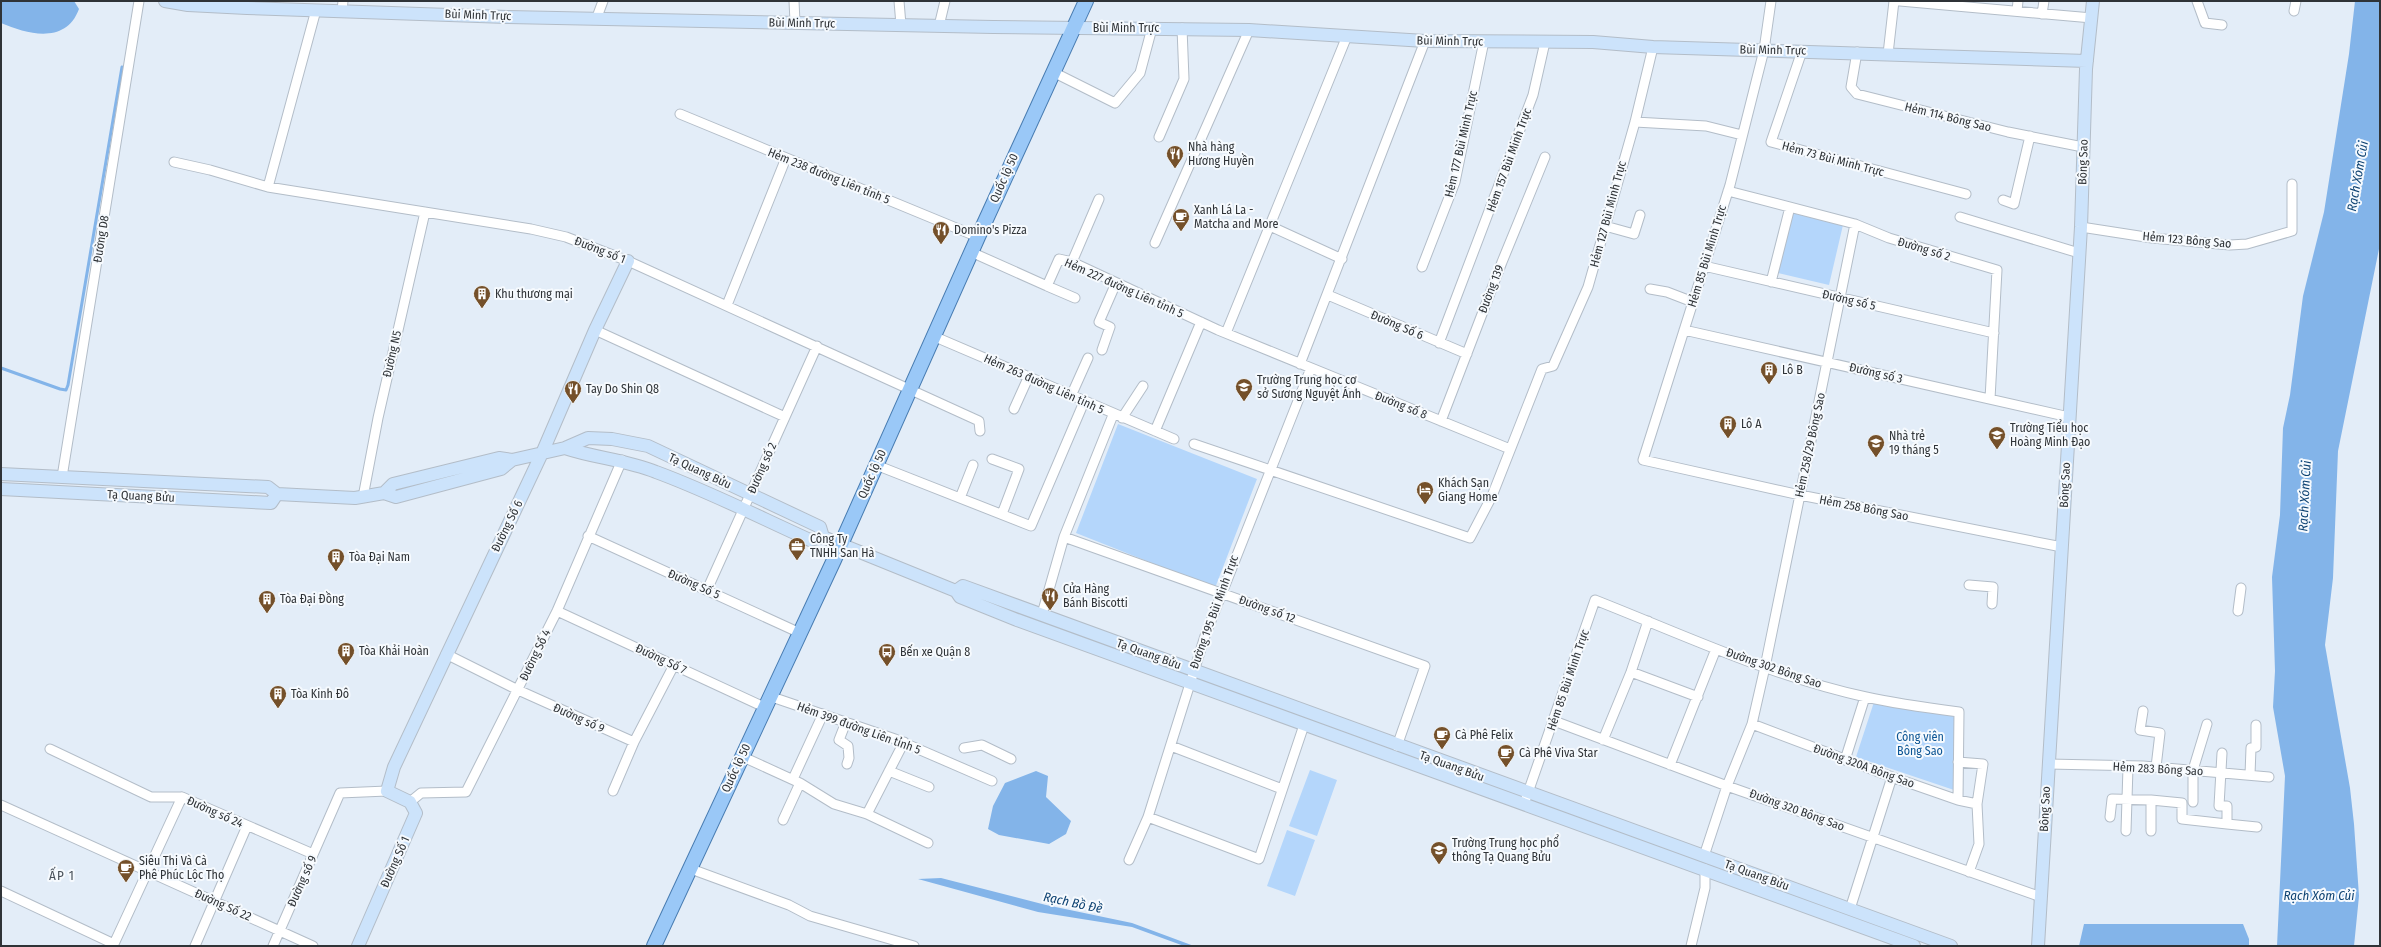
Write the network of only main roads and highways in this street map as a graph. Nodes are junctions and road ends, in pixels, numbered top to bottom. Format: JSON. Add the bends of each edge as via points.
{"nodes":[{"id":1,"x":1086,"y":1,"type":"edge"},
{"id":2,"x":654,"y":946,"type":"edge"}],
"edges":[{"from":1,"to":2,"type":"main road","name":"Quốc lộ 50","via":[[800,633]]}]}
